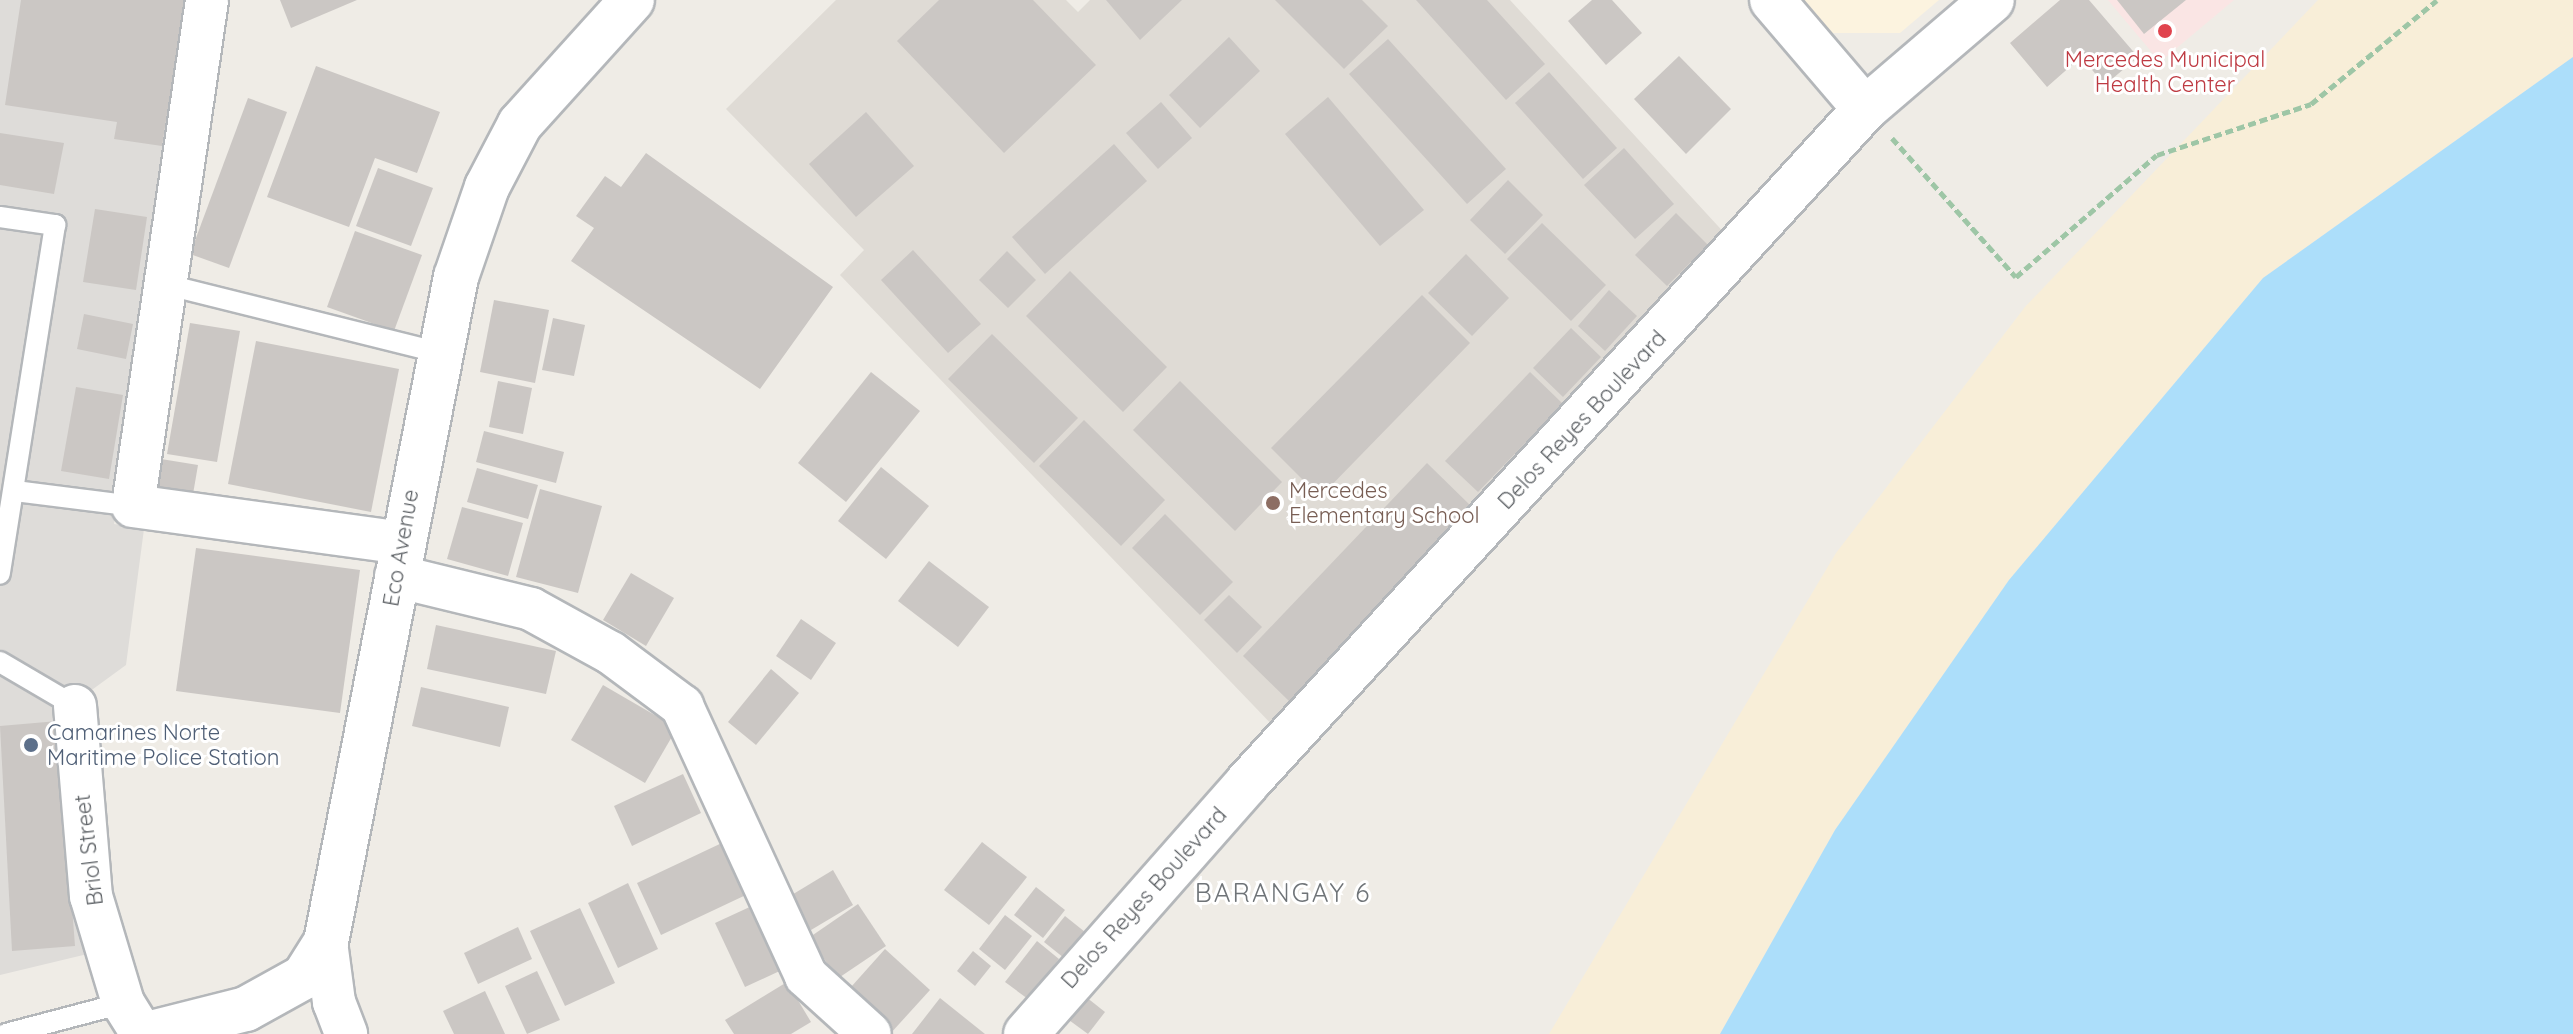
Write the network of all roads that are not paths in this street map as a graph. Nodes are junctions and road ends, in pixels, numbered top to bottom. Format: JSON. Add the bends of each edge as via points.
{"nodes":[{"id":1,"x":207,"y":0,"type":"edge"},
{"id":2,"x":632,"y":0,"type":"edge"},
{"id":3,"x":1772,"y":0,"type":"edge"},
{"id":4,"x":1992,"y":0,"type":"edge"},
{"id":5,"x":1865,"y":109,"type":"junction"},
{"id":6,"x":0,"y":217,"type":"edge"},
{"id":7,"x":164,"y":284,"type":"junction"},
{"id":8,"x":437,"y":352,"type":"junction"},
{"id":9,"x":15,"y":491,"type":"junction"},
{"id":10,"x":133,"y":506,"type":"junction"},
{"id":11,"x":399,"y":560,"type":"junction"},
{"id":12,"x":0,"y":574,"type":"edge"},
{"id":13,"x":0,"y":662,"type":"edge"},
{"id":14,"x":75,"y":706,"type":"joint"},
{"id":15,"x":326,"y":942,"type":"junction"},
{"id":16,"x":137,"y":1024,"type":"edge"},
{"id":17,"x":6,"y":1034,"type":"edge"},
{"id":18,"x":346,"y":1034,"type":"edge"},
{"id":19,"x":870,"y":1034,"type":"edge"},
{"id":20,"x":1026,"y":1034,"type":"edge"}],
"edges":[{"from":1,"to":7,"type":"street"},
{"from":2,"to":8,"type":"street","name":"Eco Avenue","via":[[520,124],[487,187]]},
{"from":3,"to":5,"type":"street"},
{"from":4,"to":5,"type":"street","name":"Delos Reyes Boulevard"},
{"from":5,"to":20,"type":"street","name":"Delos Reyes Boulevard","via":[[1247,783]]},
{"from":6,"to":9,"type":"lane","via":[[55,225]]},
{"from":7,"to":8,"type":"lane"},
{"from":7,"to":10,"type":"street"},
{"from":8,"to":11,"type":"street","name":"Eco Avenue"},
{"from":9,"to":10,"type":"lane"},
{"from":9,"to":12,"type":"lane"},
{"from":10,"to":11,"type":"street"},
{"from":11,"to":15,"type":"street","name":"Eco Avenue"},
{"from":11,"to":19,"type":"street","via":[[531,609],[611,653],[682,706],[806,976]]},
{"from":13,"to":14,"type":"lane"},
{"from":14,"to":16,"type":"street","name":"Briol Street","via":[[91,896]]},
{"from":15,"to":16,"type":"street","name":"Eco Avenue","via":[[304,977],[246,1009]]},
{"from":15,"to":18,"type":"street","via":[[334,1002]]},
{"from":16,"to":17,"type":"lane"}]}
